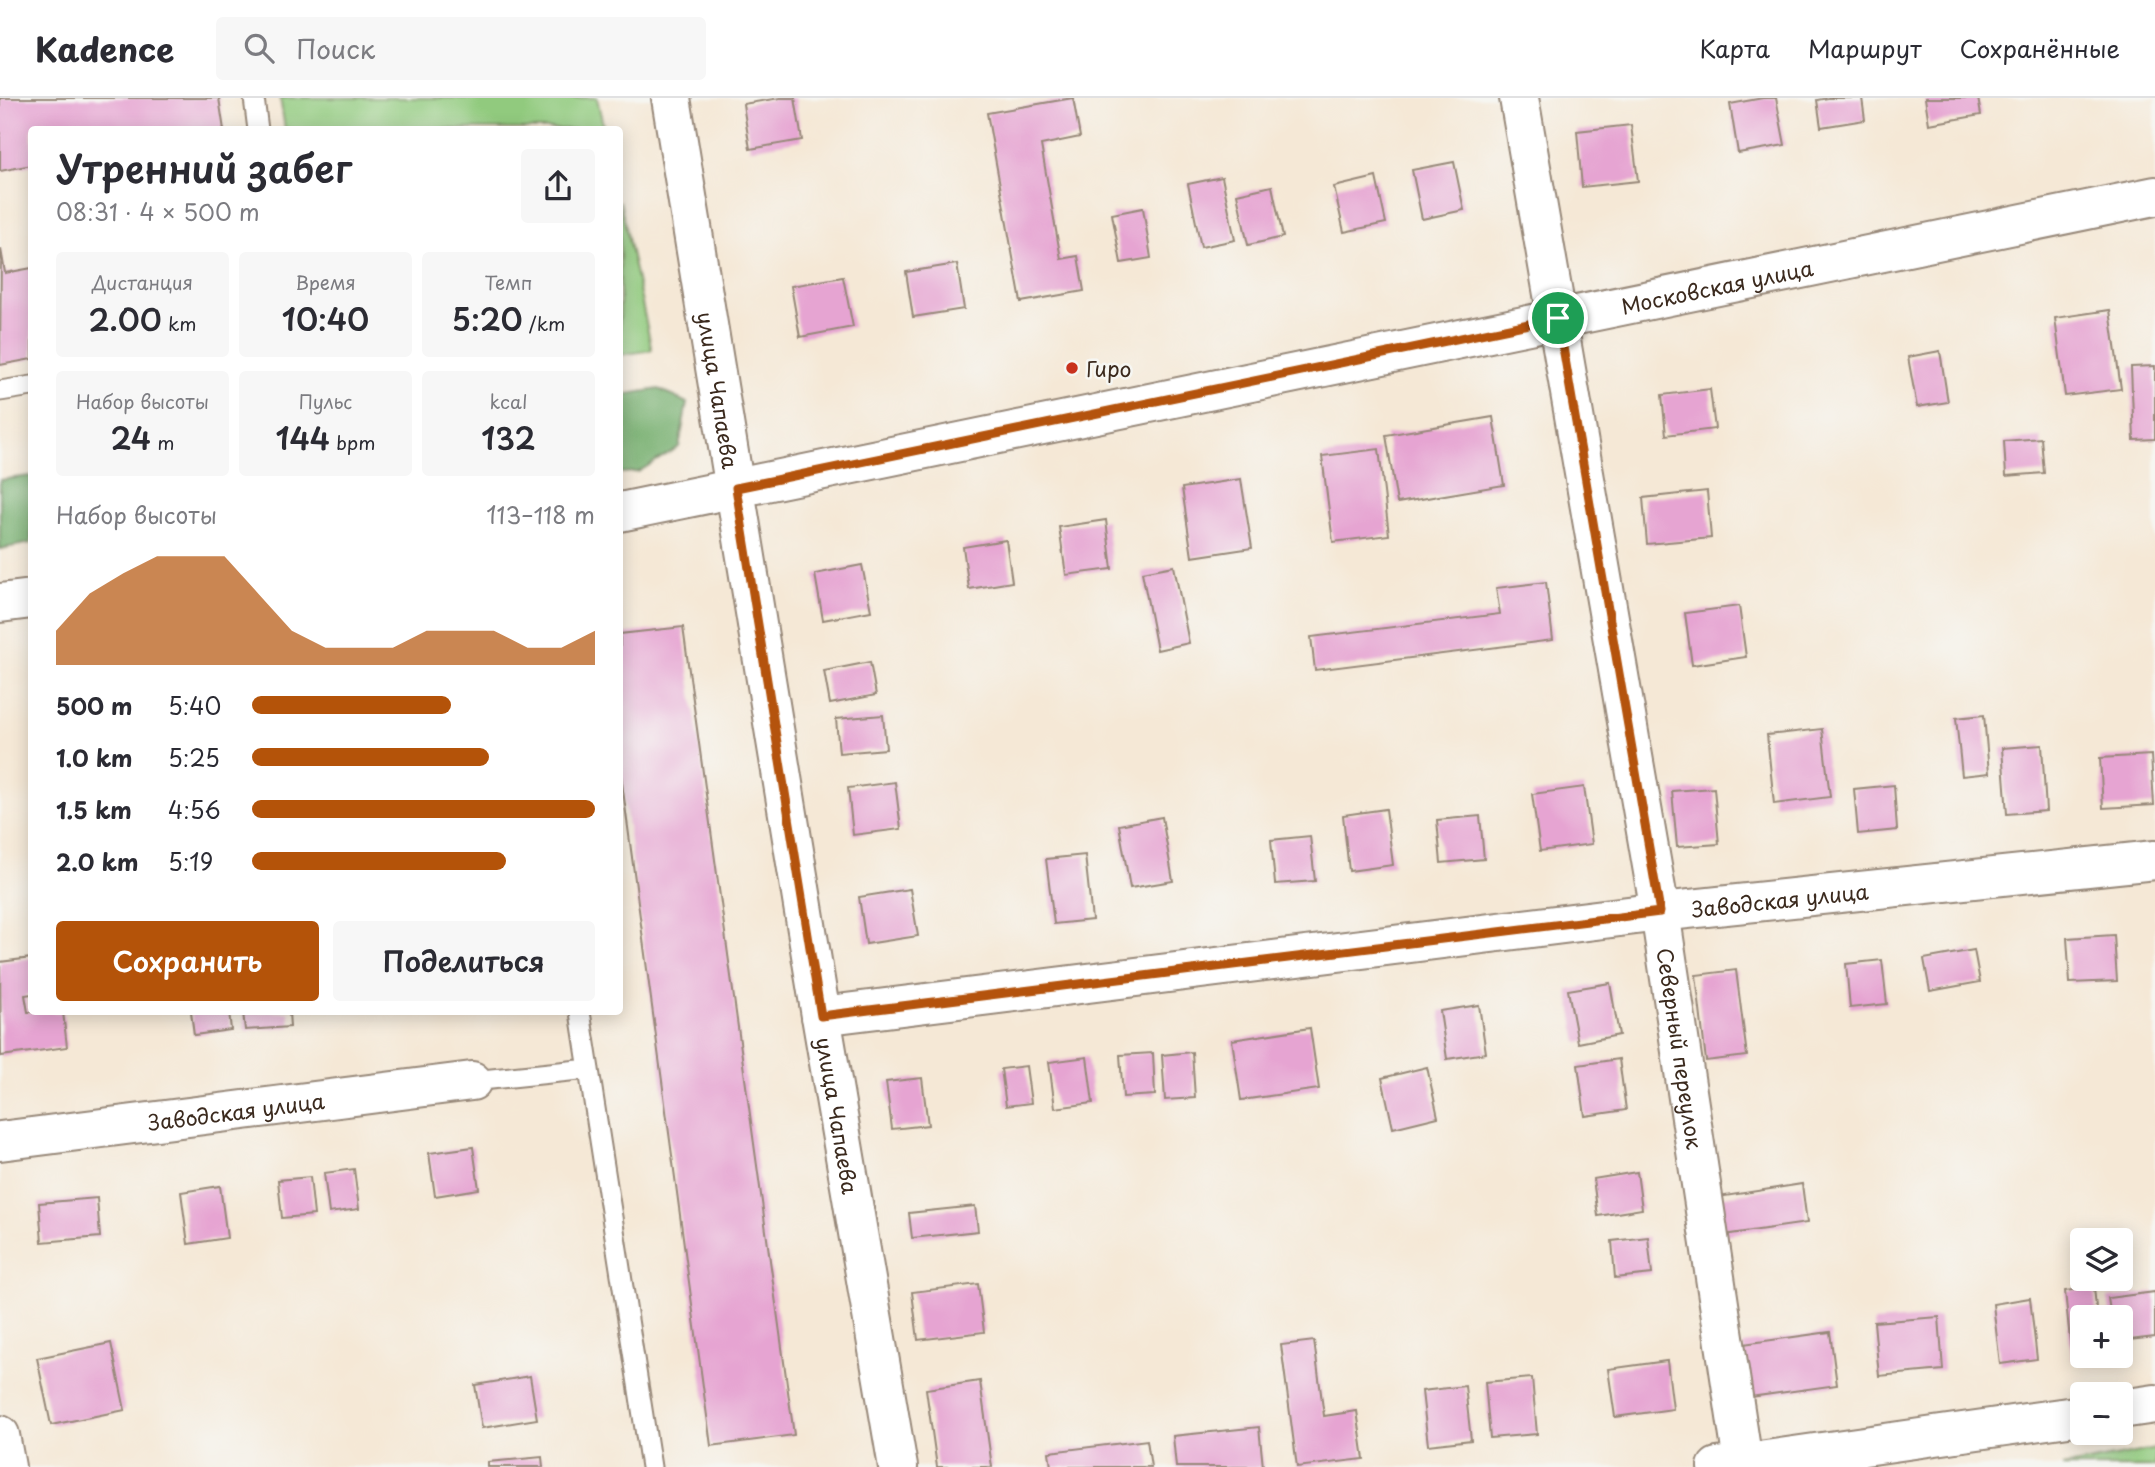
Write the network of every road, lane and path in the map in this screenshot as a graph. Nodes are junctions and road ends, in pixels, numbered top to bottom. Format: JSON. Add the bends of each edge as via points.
{"nodes":[{"id":1,"x":254,"y":98,"type":"edge"},
{"id":2,"x":671,"y":98,"type":"edge"},
{"id":3,"x":1520,"y":98,"type":"edge"},
{"id":4,"x":258,"y":126,"type":"edge"},
{"id":5,"x":2155,"y":196,"type":"edge"},
{"id":6,"x":1558,"y":318,"type":"junction"},
{"id":7,"x":28,"y":387,"type":"edge"},
{"id":8,"x":0,"y":391,"type":"edge"},
{"id":9,"x":736,"y":488,"type":"junction"},
{"id":10,"x":623,"y":511,"type":"edge"},
{"id":11,"x":28,"y":599,"type":"edge"},
{"id":12,"x":0,"y":603,"type":"edge"},
{"id":13,"x":2155,"y":860,"type":"edge"},
{"id":14,"x":1660,"y":912,"type":"junction"},
{"id":15,"x":580,"y":1015,"type":"edge"},
{"id":16,"x":821,"y":1016,"type":"junction"},
{"id":17,"x":589,"y":1069,"type":"junction"},
{"id":18,"x":471,"y":1081,"type":"joint"},
{"id":19,"x":0,"y":1141,"type":"edge"},
{"id":20,"x":2155,"y":1404,"type":"edge"},
{"id":21,"x":2133,"y":1407,"type":"edge"},
{"id":22,"x":2070,"y":1417,"type":"edge"},
{"id":23,"x":0,"y":1435,"type":"edge"},
{"id":24,"x":1730,"y":1465,"type":"edge"},
{"id":25,"x":6,"y":1467,"type":"edge"},
{"id":26,"x":651,"y":1467,"type":"edge"},
{"id":27,"x":898,"y":1467,"type":"edge"}],
"edges":[{"from":1,"to":4,"type":"lane"},
{"from":2,"to":9,"type":"street","name":"улица Чапаева"},
{"from":3,"to":6,"type":"street","name":"Северный переулок"},
{"from":5,"to":6,"type":"street","name":"Московская улица"},
{"from":6,"to":9,"type":"street","name":"Московская улица"},
{"from":6,"to":14,"type":"street","name":"Северный переулок"},
{"from":7,"to":8,"type":"lane"},
{"from":9,"to":10,"type":"street","name":"Московская улица"},
{"from":9,"to":16,"type":"street","name":"улица Чапаева"},
{"from":11,"to":12,"type":"street"},
{"from":13,"to":14,"type":"street","name":"Заводская улица"},
{"from":14,"to":16,"type":"street","name":"Заводская улица"},
{"from":14,"to":24,"type":"street","name":"Северный переулок"},
{"from":15,"to":17,"type":"lane"},
{"from":16,"to":27,"type":"street","name":"улица Чапаева"},
{"from":17,"to":18,"type":"lane"},
{"from":17,"to":26,"type":"lane"},
{"from":18,"to":19,"type":"street","name":"Заводская улица"},
{"from":20,"to":21,"type":"street"},
{"from":22,"to":24,"type":"street"},
{"from":23,"to":25,"type":"street"}]}
